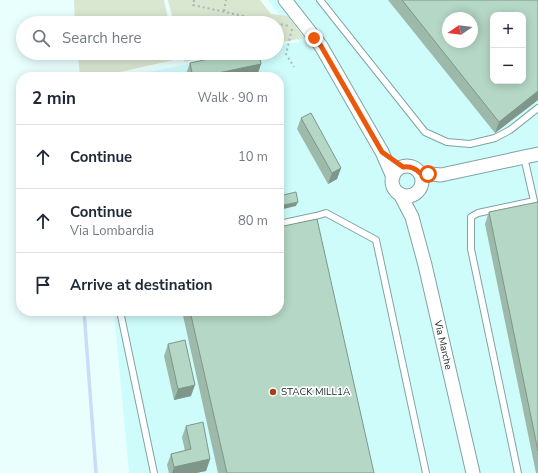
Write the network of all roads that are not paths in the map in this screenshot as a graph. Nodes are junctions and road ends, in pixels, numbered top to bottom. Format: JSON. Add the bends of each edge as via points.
{"nodes":[{"id":1,"x":285,"y":0,"type":"edge"},
{"id":2,"x":320,"y":0,"type":"edge"},
{"id":3,"x":538,"y":108,"type":"edge"},
{"id":4,"x":382,"y":152,"type":"junction"},
{"id":5,"x":538,"y":154,"type":"edge"},
{"id":6,"x":524,"y":157,"type":"junction"},
{"id":7,"x":403,"y":167,"type":"junction"},
{"id":8,"x":420,"y":173,"type":"junction"},
{"id":9,"x":441,"y":175,"type":"junction"},
{"id":10,"x":393,"y":177,"type":"junction"},
{"id":11,"x":417,"y":191,"type":"junction"},
{"id":12,"x":400,"y":194,"type":"junction"},
{"id":13,"x":536,"y":200,"type":"edge"},
{"id":14,"x":412,"y":217,"type":"junction"},
{"id":15,"x":284,"y":223,"type":"edge"},
{"id":16,"x":121,"y":316,"type":"edge"},
{"id":17,"x":154,"y":473,"type":"edge"},
{"id":18,"x":426,"y":473,"type":"edge"},
{"id":19,"x":473,"y":473,"type":"edge"},
{"id":20,"x":518,"y":473,"type":"edge"}],
"edges":[{"from":1,"to":4,"type":"street","via":[[321,46]]},
{"from":2,"to":3,"type":"lane","via":[[425,132],[447,142],[470,144],[495,138],[510,130]]},
{"from":4,"to":7,"type":"street"},
{"from":4,"to":10,"type":"street"},
{"from":5,"to":6,"type":"street"},
{"from":6,"to":9,"type":"street"},
{"from":6,"to":13,"type":"lane"},
{"from":7,"to":8,"type":"street","via":[[412,167]]},
{"from":7,"to":10,"type":"street","via":[[398,169]]},
{"from":8,"to":9,"type":"street"},
{"from":8,"to":11,"type":"street","via":[[422,183]]},
{"from":9,"to":11,"type":"street"},
{"from":10,"to":12,"type":"street","via":[[393,187]]},
{"from":11,"to":12,"type":"street","via":[[409,196]]},
{"from":11,"to":14,"type":"street","name":"Via Marche"},
{"from":12,"to":14,"type":"street","name":"Via Marche"},
{"from":13,"to":20,"type":"lane","via":[[478,213],[471,217],[471,249]]},
{"from":14,"to":19,"type":"street","name":"Via Marche"},
{"from":15,"to":18,"type":"lane","via":[[326,213],[376,240]]},
{"from":16,"to":17,"type":"lane"}]}
